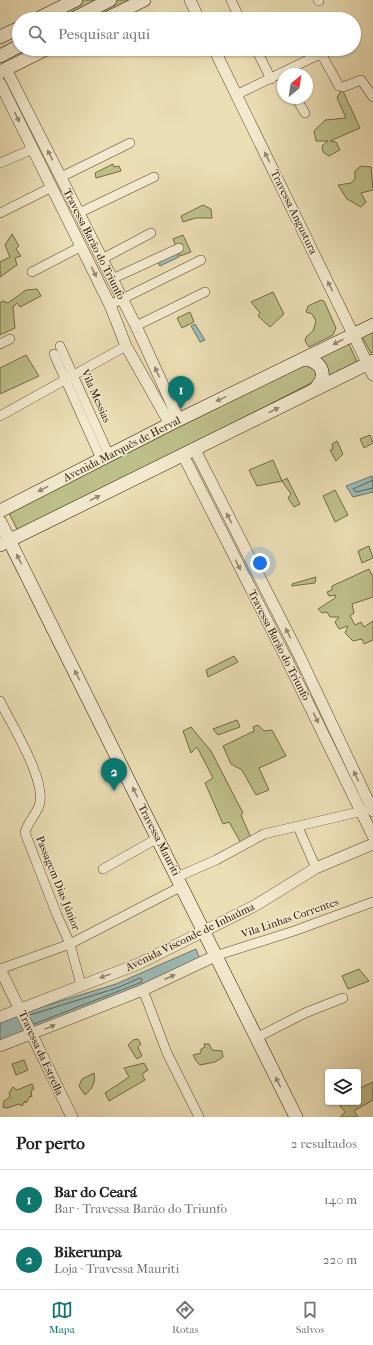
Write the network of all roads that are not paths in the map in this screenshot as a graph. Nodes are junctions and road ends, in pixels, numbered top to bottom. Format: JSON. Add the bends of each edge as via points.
{"nodes":[{"id":1,"x":76,"y":0,"type":"edge"},
{"id":2,"x":110,"y":0,"type":"edge"},
{"id":3,"x":144,"y":0,"type":"edge"},
{"id":4,"x":190,"y":0,"type":"edge"},
{"id":5,"x":231,"y":0,"type":"edge"},
{"id":6,"x":51,"y":12,"type":"edge"},
{"id":7,"x":87,"y":12,"type":"edge"},
{"id":8,"x":120,"y":12,"type":"edge"},
{"id":9,"x":196,"y":12,"type":"edge"},
{"id":10,"x":237,"y":12,"type":"edge"},
{"id":11,"x":12,"y":31,"type":"edge"},
{"id":12,"x":0,"y":37,"type":"edge"},
{"id":13,"x":12,"y":50,"type":"edge"},
{"id":14,"x":0,"y":56,"type":"edge"},
{"id":15,"x":32,"y":56,"type":"edge"},
{"id":16,"x":217,"y":56,"type":"edge"},
{"id":17,"x":260,"y":56,"type":"edge"},
{"id":18,"x":314,"y":56,"type":"edge"},
{"id":19,"x":320,"y":56,"type":"edge"},
{"id":20,"x":293,"y":68,"type":"edge"},
{"id":21,"x":3,"y":70,"type":"edge"},
{"id":22,"x":277,"y":76,"type":"edge"},
{"id":23,"x":271,"y":79,"type":"junction"},
{"id":24,"x":0,"y":82,"type":"edge"},
{"id":25,"x":236,"y":95,"type":"junction"},
{"id":26,"x":373,"y":97,"type":"edge"},
{"id":27,"x":299,"y":104,"type":"edge"},
{"id":28,"x":304,"y":113,"type":"dead end"},
{"id":29,"x":130,"y":143,"type":"dead end"},
{"id":30,"x":33,"y":149,"type":"junction"},
{"id":31,"x":0,"y":163,"type":"edge"},
{"id":32,"x":61,"y":177,"type":"junction"},
{"id":33,"x":154,"y":177,"type":"dead end"},
{"id":34,"x":52,"y":187,"type":"junction"},
{"id":35,"x":79,"y":213,"type":"junction"},
{"id":36,"x":0,"y":214,"type":"edge"},
{"id":37,"x":151,"y":233,"type":"dead end"},
{"id":38,"x":82,"y":246,"type":"junction"},
{"id":39,"x":179,"y":248,"type":"dead end"},
{"id":40,"x":102,"y":259,"type":"junction"},
{"id":41,"x":201,"y":260,"type":"dead end"},
{"id":42,"x":32,"y":272,"type":"dead end"},
{"id":43,"x":112,"y":279,"type":"junction"},
{"id":44,"x":206,"y":292,"type":"dead end"},
{"id":45,"x":123,"y":300,"type":"junction"},
{"id":46,"x":110,"y":305,"type":"junction"},
{"id":47,"x":373,"y":325,"type":"edge"},
{"id":48,"x":136,"y":326,"type":"junction"},
{"id":49,"x":354,"y":334,"type":"junction"},
{"id":50,"x":10,"y":339,"type":"dead end"},
{"id":51,"x":0,"y":344,"type":"edge"},
{"id":52,"x":60,"y":346,"type":"dead end"},
{"id":53,"x":126,"y":346,"type":"junction"},
{"id":54,"x":54,"y":354,"type":"dead end"},
{"id":55,"x":305,"y":359,"type":"junction"},
{"id":56,"x":371,"y":366,"type":"edge"},
{"id":57,"x":74,"y":375,"type":"junction"},
{"id":58,"x":315,"y":389,"type":"junction"},
{"id":59,"x":0,"y":416,"type":"edge"},
{"id":60,"x":174,"y":422,"type":"junction"},
{"id":61,"x":195,"y":450,"type":"junction"},
{"id":62,"x":182,"y":455,"type":"junction"},
{"id":63,"x":105,"y":457,"type":"junction"},
{"id":64,"x":0,"y":511,"type":"edge"},
{"id":65,"x":0,"y":522,"type":"edge"},
{"id":66,"x":5,"y":543,"type":"edge"},
{"id":67,"x":298,"y":653,"type":"junction"},
{"id":68,"x":286,"y":658,"type":"junction"},
{"id":69,"x":0,"y":701,"type":"edge"},
{"id":70,"x":370,"y":810,"type":"edge"},
{"id":71,"x":298,"y":827,"type":"junction"},
{"id":72,"x":373,"y":836,"type":"edge"},
{"id":73,"x":158,"y":838,"type":"junction"},
{"id":74,"x":373,"y":844,"type":"edge"},
{"id":75,"x":316,"y":868,"type":"junction"},
{"id":76,"x":103,"y":869,"type":"dead end"},
{"id":77,"x":180,"y":881,"type":"junction"},
{"id":78,"x":373,"y":902,"type":"edge"},
{"id":79,"x":70,"y":944,"type":"junction"},
{"id":80,"x":210,"y":945,"type":"junction"},
{"id":81,"x":0,"y":969,"type":"edge"},
{"id":82,"x":81,"y":985,"type":"junction"},
{"id":83,"x":143,"y":990,"type":"junction"},
{"id":84,"x":343,"y":998,"type":"dead end"},
{"id":85,"x":21,"y":1010,"type":"junction"},
{"id":86,"x":0,"y":1017,"type":"edge"},
{"id":87,"x":31,"y":1035,"type":"junction"},
{"id":88,"x":256,"y":1038,"type":"junction"},
{"id":89,"x":0,"y":1046,"type":"edge"},
{"id":90,"x":72,"y":1117,"type":"edge"},
{"id":91,"x":199,"y":1117,"type":"edge"},
{"id":92,"x":296,"y":1117,"type":"edge"}],
"edges":[{"from":1,"to":6,"type":"main road"},
{"from":2,"to":7,"type":"main road"},
{"from":3,"to":8,"type":"main road"},
{"from":4,"to":9,"type":"street"},
{"from":5,"to":10,"type":"street"},
{"from":11,"to":12,"type":"main road"},
{"from":13,"to":14,"type":"main road"},
{"from":15,"to":21,"type":"main road"},
{"from":16,"to":25,"type":"street","name":"Travessa Angustura"},
{"from":17,"to":23,"type":"street"},
{"from":18,"to":20,"type":"street"},
{"from":19,"to":26,"type":"street","via":[[339,86],[343,87],[361,80]]},
{"from":32,"to":21,"type":"street","name":"Travessa Barão do Triunfo","one_way":true},
{"from":22,"to":23,"type":"street"},
{"from":23,"to":25,"type":"street"},
{"from":24,"to":30,"type":"street","name":"Travessa Barão do Triunfo","one_way":true},
{"from":49,"to":25,"type":"street","name":"Travessa Angustura","one_way":true},
{"from":27,"to":28,"type":"street"},
{"from":29,"to":32,"type":"street"},
{"from":30,"to":31,"type":"street"},
{"from":30,"to":34,"type":"street","name":"Travessa Barão do Triunfo"},
{"from":32,"to":35,"type":"street","name":"Travessa Barão do Triunfo"},
{"from":33,"to":35,"type":"street"},
{"from":34,"to":36,"type":"street"},
{"from":34,"to":38,"type":"street","name":"Travessa Barão do Triunfo"},
{"from":35,"to":40,"type":"street","name":"Travessa Barão do Triunfo"},
{"from":37,"to":40,"type":"street"},
{"from":38,"to":42,"type":"street"},
{"from":38,"to":46,"type":"street","name":"Travessa Barão do Triunfo","one_way":true},
{"from":39,"to":43,"type":"street"},
{"from":40,"to":43,"type":"street","name":"Travessa Barão do Triunfo"},
{"from":41,"to":45,"type":"street"},
{"from":43,"to":45,"type":"street","name":"Travessa Barão do Triunfo"},
{"from":44,"to":48,"type":"street"},
{"from":45,"to":46,"type":"street"},
{"from":45,"to":48,"type":"street","name":"Travessa Barão do Triunfo"},
{"from":46,"to":53,"type":"street","name":"Travessa Barão do Triunfo"},
{"from":47,"to":49,"type":"main road","name":"Avenida Marquês de Herval"},
{"from":60,"to":48,"type":"street","name":"Travessa Barão do Triunfo","one_way":true},
{"from":49,"to":55,"type":"main road","name":"Avenida Marquês de Herval","one_way":true},
{"from":49,"to":56,"type":"street","name":"Travessa Angustura"},
{"from":50,"to":51,"type":"street"},
{"from":52,"to":57,"type":"street","name":"Vila Messias"},
{"from":53,"to":57,"type":"street"},
{"from":53,"to":60,"type":"street","name":"Travessa Barão do Triunfo"},
{"from":54,"to":57,"type":"street"},
{"from":55,"to":58,"type":"main road","via":[[317,364],[322,373],[322,380]]},
{"from":55,"to":60,"type":"main road","name":"Avenida Marquês de Herval","one_way":true},
{"from":56,"to":58,"type":"main road"},
{"from":57,"to":59,"type":"street"},
{"from":57,"to":63,"type":"street","name":"Vila Messias"},
{"from":61,"to":58,"type":"main road","one_way":true},
{"from":60,"to":63,"type":"main road","name":"Avenida Marquês de Herval"},
{"from":61,"to":62,"type":"main road"},
{"from":67,"to":61,"type":"street","name":"Travessa Barão do Triunfo","one_way":true},
{"from":66,"to":62,"type":"main road","one_way":true},
{"from":62,"to":68,"type":"street","name":"Travessa Barão do Triunfo","one_way":true},
{"from":63,"to":64,"type":"main road","name":"Avenida Marquês de Herval","one_way":true},
{"from":65,"to":66,"type":"main road","name":"Travessa Mauriti"},
{"from":73,"to":66,"type":"main road","name":"Travessa Mauriti","one_way":true},
{"from":67,"to":68,"type":"street"},
{"from":70,"to":67,"type":"street","name":"Travessa Barão do Triunfo","one_way":true},
{"from":68,"to":70,"type":"street","name":"Travessa Barão do Triunfo","one_way":true},
{"from":69,"to":79,"type":"street","name":"Passagem Dias Júnior","via":[[37,776],[41,790],[39,806],[26,826],[25,833]]},
{"from":70,"to":71,"type":"street"},
{"from":70,"to":72,"type":"street","name":"Travessa Barão do Triunfo"},
{"from":71,"to":75,"type":"street"},
{"from":71,"to":77,"type":"street","via":[[264,834]]},
{"from":73,"to":76,"type":"street"},
{"from":73,"to":77,"type":"main road","name":"Travessa Mauriti"},
{"from":74,"to":75,"type":"street","name":"Avenida Visconde de Inhaúma"},
{"from":75,"to":80,"type":"street","name":"Avenida Visconde de Inhaúma","via":[[256,905]]},
{"from":77,"to":79,"type":"street"},
{"from":77,"to":80,"type":"main road","name":"Travessa Mauriti"},
{"from":78,"to":80,"type":"street","name":"Vila Linhas Correntes","via":[[294,931]]},
{"from":79,"to":81,"type":"street"},
{"from":79,"to":82,"type":"street","name":"Passagem Dias Júnior"},
{"from":80,"to":82,"type":"street","name":"Avenida Visconde de Inhaúma","one_way":true,"via":[[138,964]]},
{"from":83,"to":80,"type":"street","name":"Avenida Visconde de Inhaúma","one_way":true},
{"from":80,"to":88,"type":"main road","name":"Travessa Mauriti"},
{"from":81,"to":85,"type":"street","name":"Travessa da Estrella"},
{"from":82,"to":85,"type":"street","name":"Avenida Visconde de Inhaúma"},
{"from":87,"to":83,"type":"street","name":"Avenida Visconde de Inhaúma","one_way":true},
{"from":83,"to":91,"type":"street","via":[[167,1053]]},
{"from":84,"to":88,"type":"street","via":[[305,1013]]},
{"from":85,"to":86,"type":"street","name":"Avenida Visconde de Inhaúma"},
{"from":85,"to":87,"type":"street","name":"Travessa da Estrella"},
{"from":87,"to":89,"type":"street","name":"Avenida Visconde de Inhaúma"},
{"from":87,"to":90,"type":"street","name":"Travessa da Estrella"},
{"from":92,"to":88,"type":"main road","name":"Travessa Mauriti","one_way":true}]}
